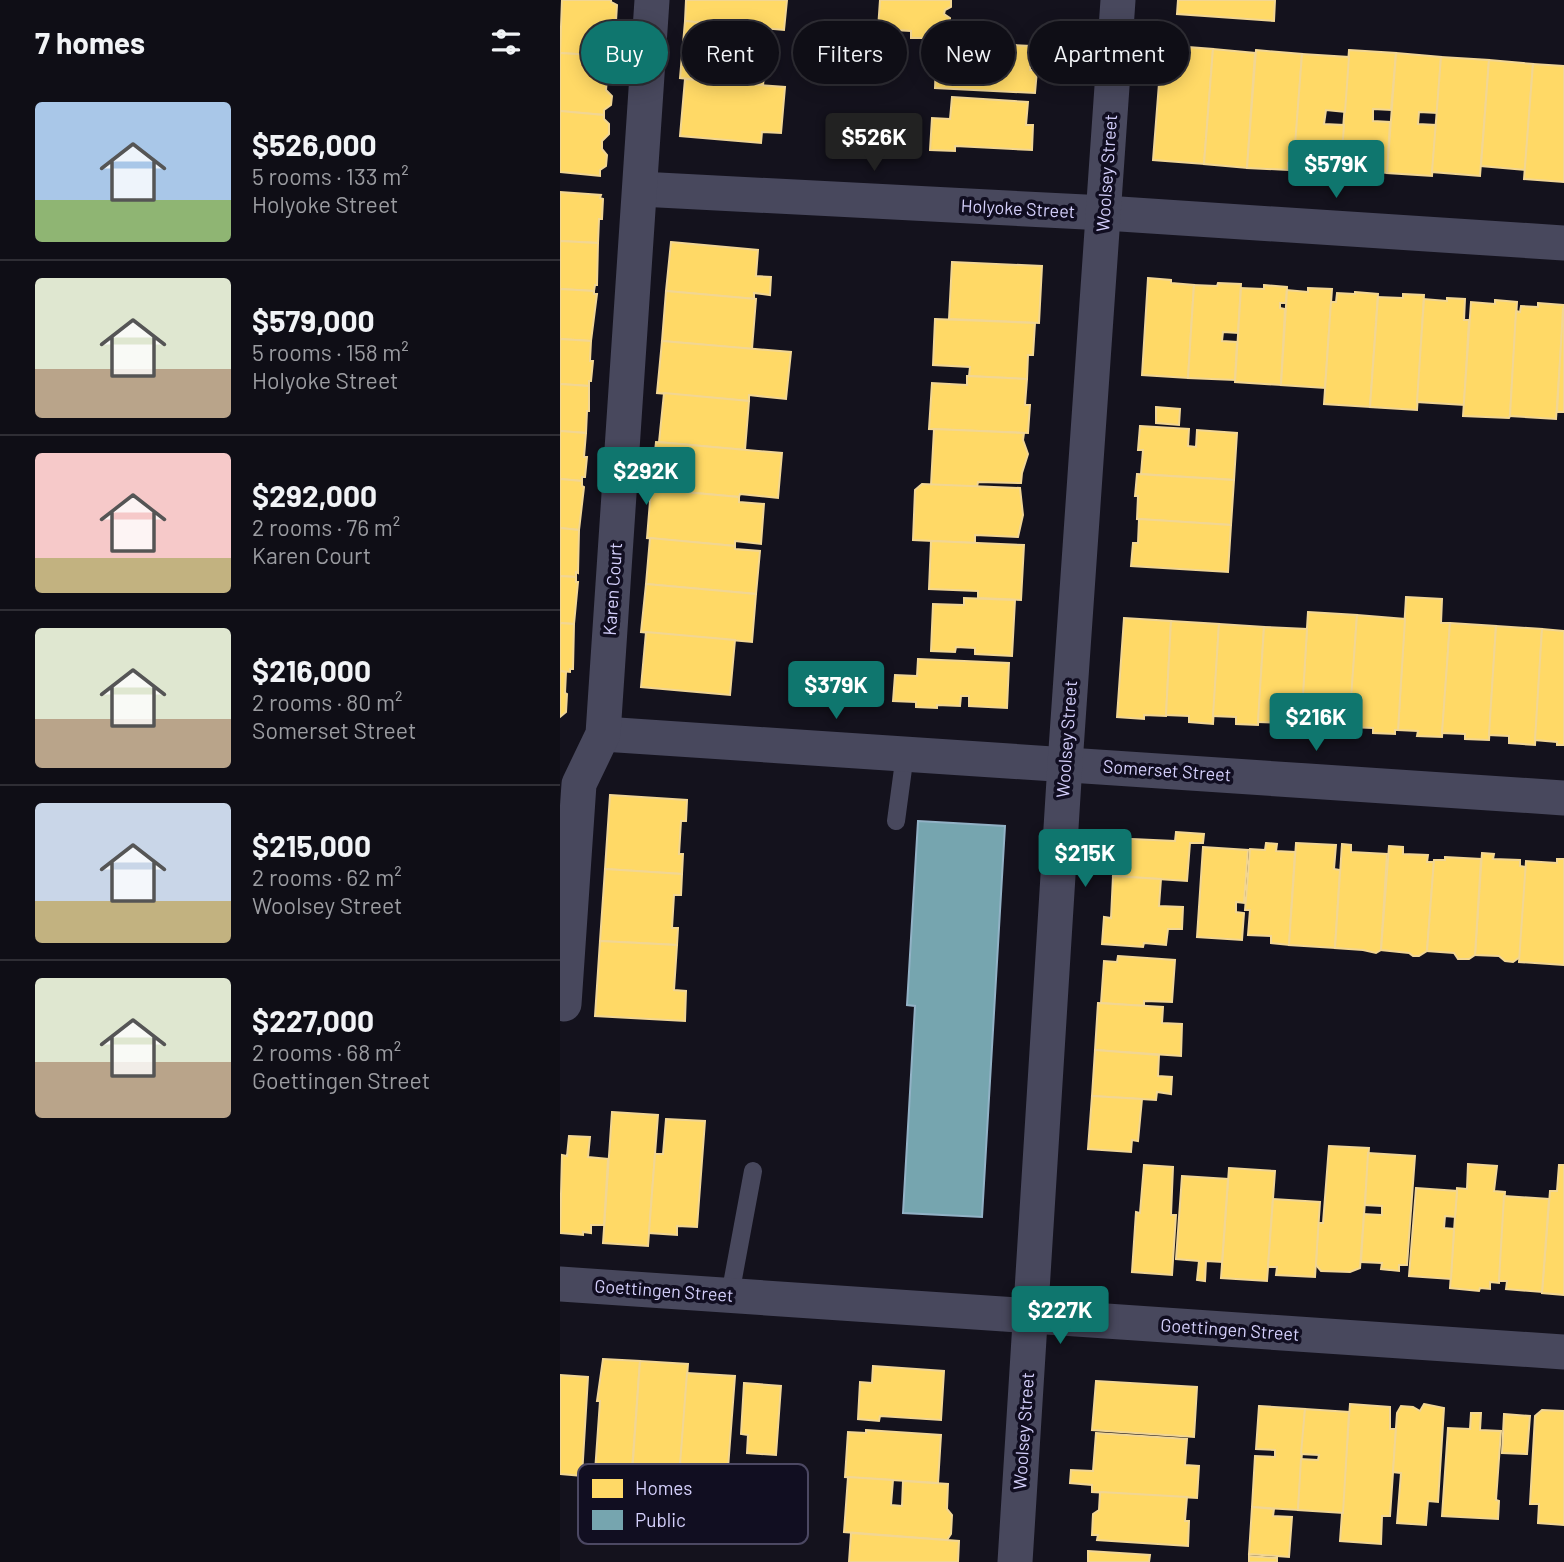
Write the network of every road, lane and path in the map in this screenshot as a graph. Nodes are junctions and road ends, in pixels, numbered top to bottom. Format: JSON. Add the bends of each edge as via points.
{"nodes":[{"id":1,"x":652,"y":0,"type":"edge"},
{"id":2,"x":1118,"y":0,"type":"edge"},
{"id":3,"x":640,"y":189,"type":"junction"},
{"id":4,"x":1105,"y":213,"type":"junction"},
{"id":5,"x":1564,"y":243,"type":"edge"},
{"id":6,"x":603,"y":734,"type":"junction"},
{"id":7,"x":905,"y":754,"type":"junction"},
{"id":8,"x":1065,"y":764,"type":"junction"},
{"id":9,"x":1564,"y":798,"type":"edge"},
{"id":10,"x":896,"y":821,"type":"dead end"},
{"id":11,"x":564,"y":1004,"type":"dead end"},
{"id":12,"x":753,"y":1171,"type":"dead end"},
{"id":13,"x":560,"y":1284,"type":"edge"},
{"id":14,"x":730,"y":1295,"type":"junction"},
{"id":15,"x":1032,"y":1317,"type":"junction"},
{"id":16,"x":1564,"y":1352,"type":"edge"},
{"id":17,"x":1015,"y":1562,"type":"edge"}],
"edges":[{"from":1,"to":3,"type":"street","name":"Karen Court"},
{"from":2,"to":4,"type":"street","name":"Woolsey Street"},
{"from":3,"to":4,"type":"street","name":"Holyoke Street"},
{"from":3,"to":6,"type":"street","name":"Karen Court"},
{"from":4,"to":5,"type":"street","name":"Holyoke Street"},
{"from":4,"to":8,"type":"street","name":"Woolsey Street"},
{"from":6,"to":7,"type":"street","name":"Somerset Street"},
{"from":6,"to":11,"type":"street","name":"Karen Court","via":[[579,784]]},
{"from":7,"to":8,"type":"street","name":"Somerset Street"},
{"from":7,"to":10,"type":"lane"},
{"from":8,"to":9,"type":"street","name":"Somerset Street"},
{"from":8,"to":15,"type":"street","name":"Woolsey Street"},
{"from":12,"to":14,"type":"lane"},
{"from":13,"to":14,"type":"street","name":"Goettingen Street"},
{"from":14,"to":15,"type":"street","name":"Goettingen Street"},
{"from":15,"to":16,"type":"street","name":"Goettingen Street"},
{"from":15,"to":17,"type":"street","name":"Woolsey Street"}]}
